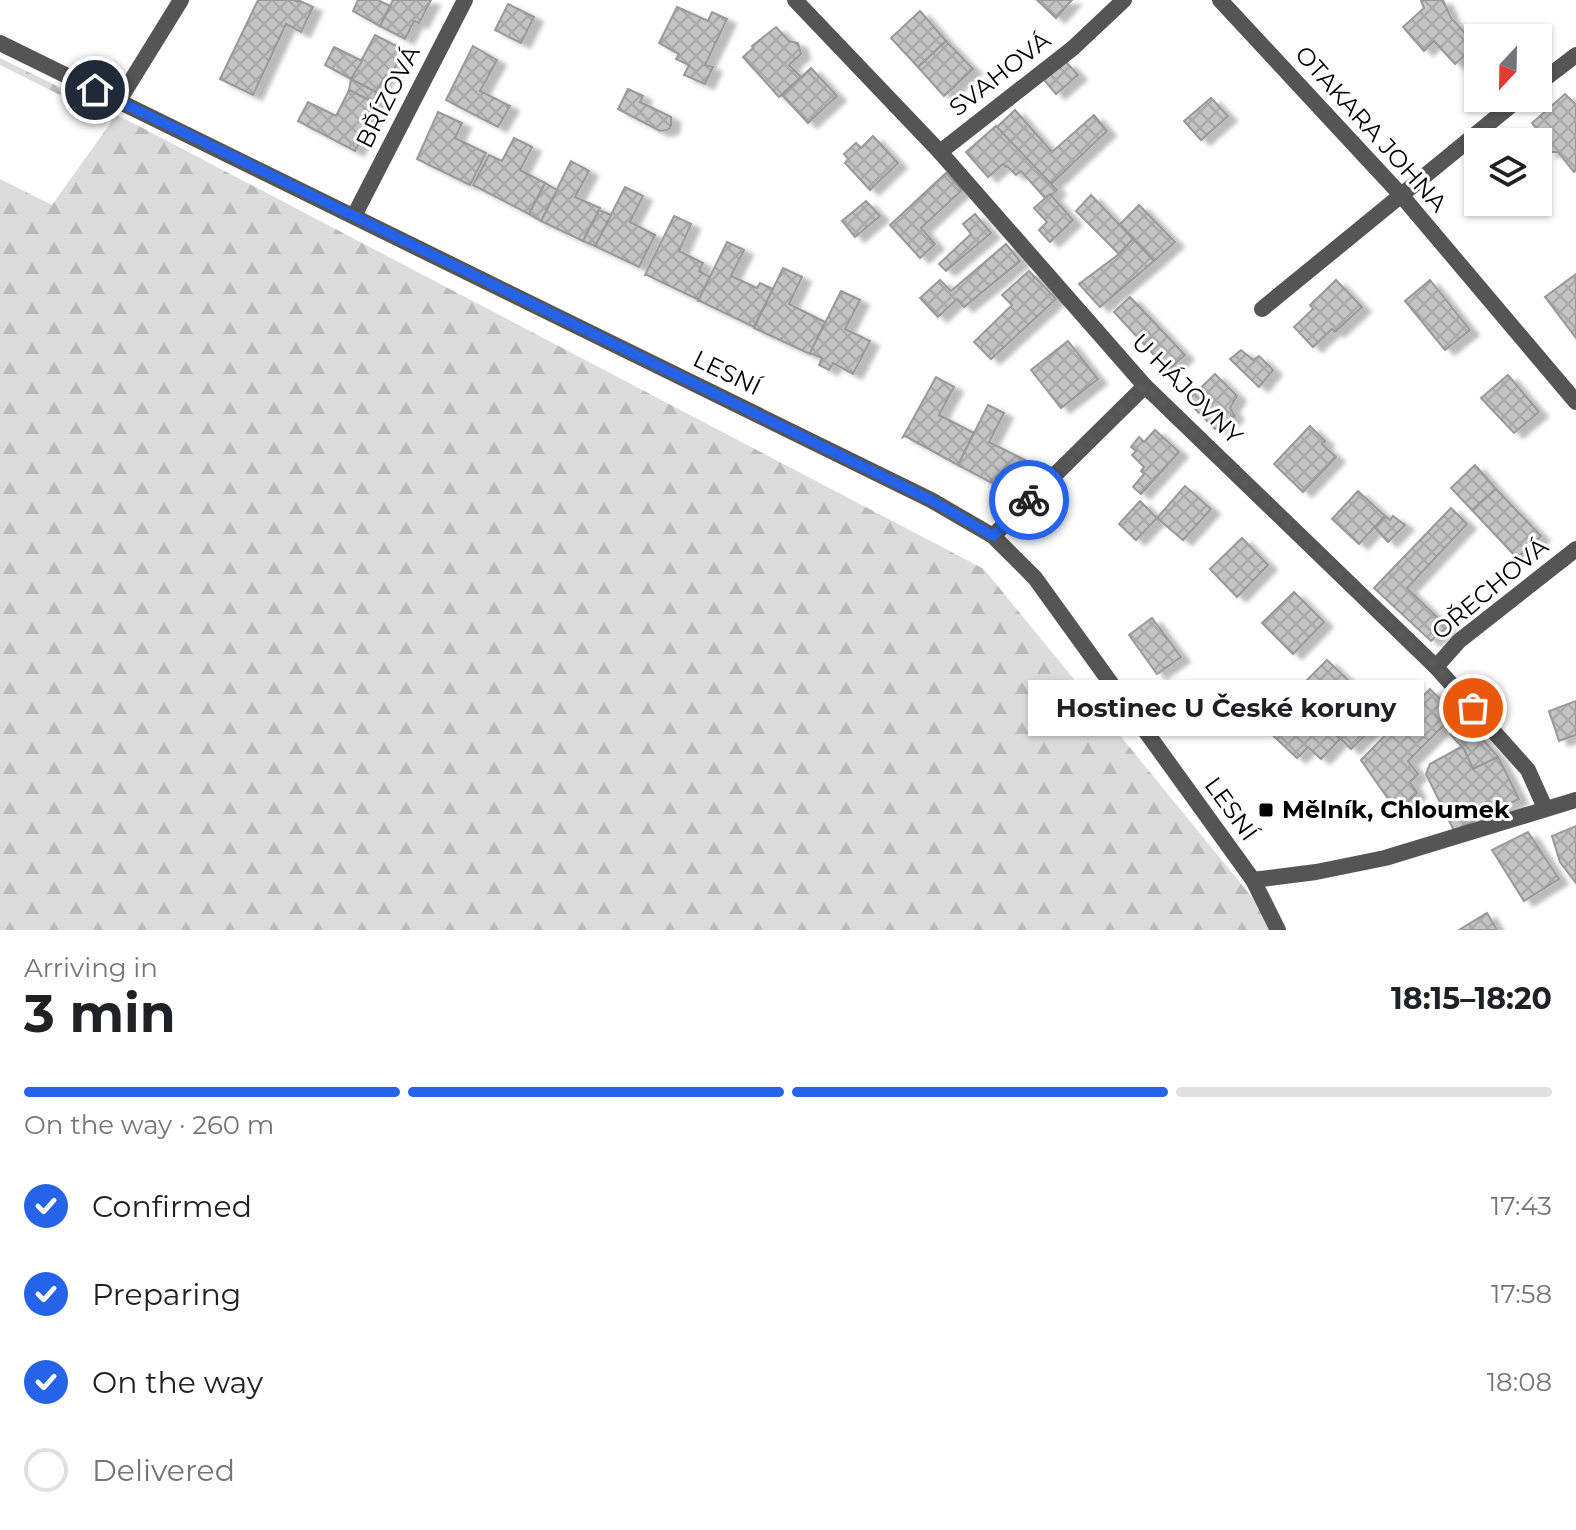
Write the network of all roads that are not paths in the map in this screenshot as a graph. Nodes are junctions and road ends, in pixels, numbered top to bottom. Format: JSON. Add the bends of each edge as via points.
{"nodes":[{"id":1,"x":181,"y":0,"type":"edge"},
{"id":2,"x":465,"y":0,"type":"edge"},
{"id":3,"x":795,"y":0,"type":"edge"},
{"id":4,"x":1124,"y":0,"type":"edge"},
{"id":5,"x":1220,"y":0,"type":"edge"},
{"id":6,"x":0,"y":43,"type":"edge"},
{"id":7,"x":1576,"y":55,"type":"edge"},
{"id":8,"x":1552,"y":73,"type":"edge"},
{"id":9,"x":118,"y":102,"type":"junction"},
{"id":10,"x":1503,"y":112,"type":"edge"},
{"id":11,"x":940,"y":152,"type":"junction"},
{"id":12,"x":1401,"y":195,"type":"junction"},
{"id":13,"x":354,"y":216,"type":"junction"},
{"id":14,"x":1262,"y":309,"type":"dead end"},
{"id":15,"x":1145,"y":386,"type":"junction"},
{"id":16,"x":1576,"y":402,"type":"edge"},
{"id":17,"x":993,"y":536,"type":"junction"},
{"id":18,"x":1576,"y":549,"type":"edge"},
{"id":19,"x":1436,"y":667,"type":"junction"},
{"id":20,"x":1576,"y":800,"type":"edge"},
{"id":21,"x":1545,"y":808,"type":"junction"},
{"id":22,"x":1253,"y":880,"type":"junction"},
{"id":23,"x":1278,"y":930,"type":"edge"}],
"edges":[{"from":1,"to":9,"type":"street"},
{"from":2,"to":13,"type":"street","name":"BŘÍZOVÁ"},
{"from":3,"to":11,"type":"street","name":"U HÁJOVNY"},
{"from":4,"to":11,"type":"street","name":"SVAHOVÁ","via":[[1073,48]]},
{"from":5,"to":12,"type":"street","name":"OTAKARA JOHNA"},
{"from":6,"to":9,"type":"street","name":"LESNÍ"},
{"from":7,"to":8,"type":"street"},
{"from":9,"to":13,"type":"street","name":"LESNÍ"},
{"from":10,"to":12,"type":"street"},
{"from":11,"to":15,"type":"street","name":"U HÁJOVNY"},
{"from":12,"to":14,"type":"street"},
{"from":12,"to":16,"type":"street","name":"OTAKARA JOHNA"},
{"from":13,"to":17,"type":"street","name":"LESNÍ","via":[[931,500]]},
{"from":15,"to":17,"type":"street"},
{"from":15,"to":19,"type":"street","name":"U HÁJOVNY"},
{"from":17,"to":22,"type":"street","name":"LESNÍ","via":[[1035,578]]},
{"from":18,"to":19,"type":"street","name":"OŘECHOVÁ","via":[[1459,641]]},
{"from":19,"to":21,"type":"street","name":"U HÁJOVNY","via":[[1528,770]]},
{"from":20,"to":21,"type":"street"},
{"from":21,"to":22,"type":"street","via":[[1385,858]]},
{"from":22,"to":23,"type":"street","name":"LESNÍ"}]}
